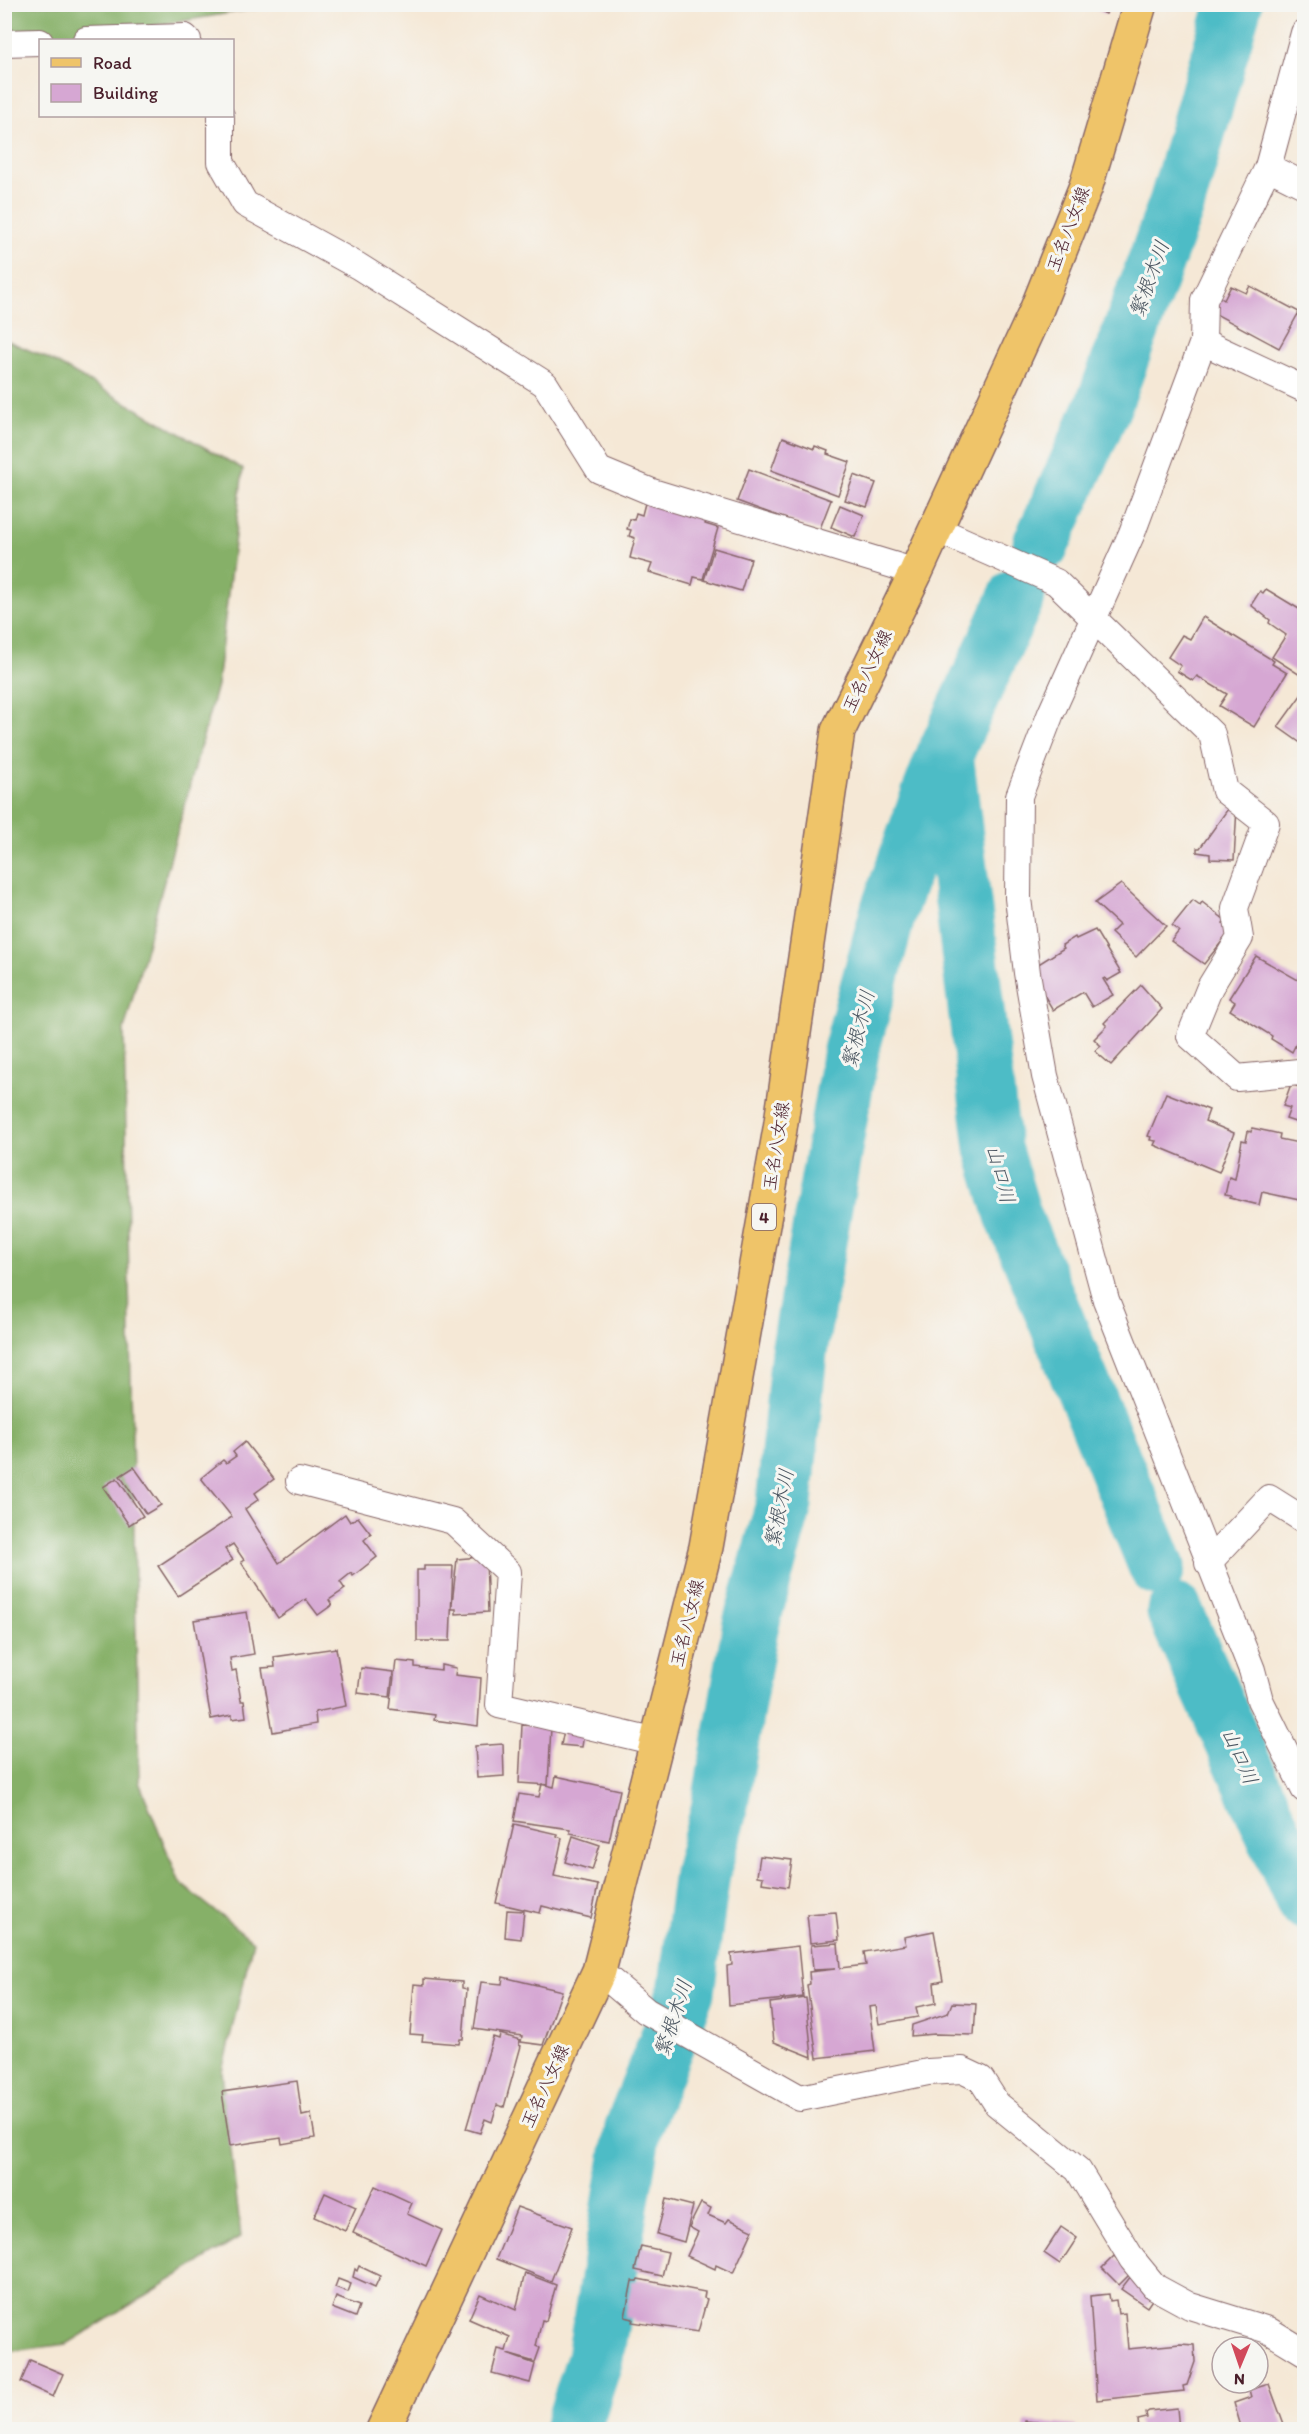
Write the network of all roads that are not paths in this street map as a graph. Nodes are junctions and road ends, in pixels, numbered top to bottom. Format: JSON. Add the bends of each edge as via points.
{"nodes":[{"id":1,"x":1140,"y":4,"type":"edge"},
{"id":2,"x":1305,"y":33,"type":"edge"},
{"id":3,"x":119,"y":39,"type":"edge"},
{"id":4,"x":187,"y":39,"type":"edge"},
{"id":5,"x":39,"y":42,"type":"edge"},
{"id":6,"x":4,"y":43,"type":"edge"},
{"id":7,"x":221,"y":117,"type":"edge"},
{"id":8,"x":1268,"y":167,"type":"junction"},
{"id":9,"x":1305,"y":185,"type":"edge"},
{"id":10,"x":1203,"y":342,"type":"junction"},
{"id":11,"x":1305,"y":389,"type":"edge"},
{"id":12,"x":936,"y":529,"type":"junction"},
{"id":13,"x":916,"y":572,"type":"junction"},
{"id":14,"x":1094,"y":619,"type":"junction"},
{"id":15,"x":1305,"y":1074,"type":"edge"},
{"id":16,"x":299,"y":1481,"type":"dead end"},
{"id":17,"x":1305,"y":1520,"type":"edge"},
{"id":18,"x":1208,"y":1563,"type":"junction"},
{"id":19,"x":657,"y":1742,"type":"junction"},
{"id":20,"x":1305,"y":1789,"type":"edge"},
{"id":21,"x":599,"y":1971,"type":"junction"},
{"id":22,"x":1305,"y":2352,"type":"edge"},
{"id":23,"x":383,"y":2430,"type":"edge"}],
"edges":[{"from":1,"to":12,"type":"main road","name":"玉名八女線","number":"4","via":[[1086,186],[1036,311]]},
{"from":2,"to":8,"type":"street"},
{"from":3,"to":4,"type":"street"},
{"from":5,"to":6,"type":"street"},
{"from":7,"to":13,"type":"street","via":[[221,162],[245,204],[358,266],[545,384],[599,470],[652,492]]},
{"from":8,"to":9,"type":"street"},
{"from":8,"to":10,"type":"street","via":[[1204,300]]},
{"from":10,"to":11,"type":"street"},
{"from":10,"to":14,"type":"street","via":[[1132,533]]},
{"from":12,"to":13,"type":"main road","name":"玉名八女線","number":"4"},
{"from":12,"to":14,"type":"street","via":[[1056,582]]},
{"from":13,"to":19,"type":"main road","name":"玉名八女線","number":"4","via":[[838,731],[780,1129],[708,1535]]},
{"from":14,"to":15,"type":"street","via":[[1212,734],[1225,791],[1266,823],[1235,908],[1240,938],[1210,987],[1190,1036],[1236,1078]]},
{"from":14,"to":18,"type":"street","via":[[1019,796],[1018,898],[1027,973],[1045,1076],[1106,1300]]},
{"from":16,"to":19,"type":"street","via":[[453,1521],[508,1572],[500,1705]]},
{"from":17,"to":18,"type":"street","via":[[1269,1498]]},
{"from":18,"to":20,"type":"street","via":[[1252,1670],[1260,1700]]},
{"from":19,"to":21,"type":"main road","name":"玉名八女線","number":"4"},
{"from":21,"to":22,"type":"street","via":[[646,2011],[800,2098],[928,2072],[962,2070],[981,2079],[997,2104],[1078,2170],[1132,2259],[1155,2287],[1191,2306],[1268,2330]]},
{"from":21,"to":23,"type":"main road","name":"玉名八女線","number":"4"}]}
